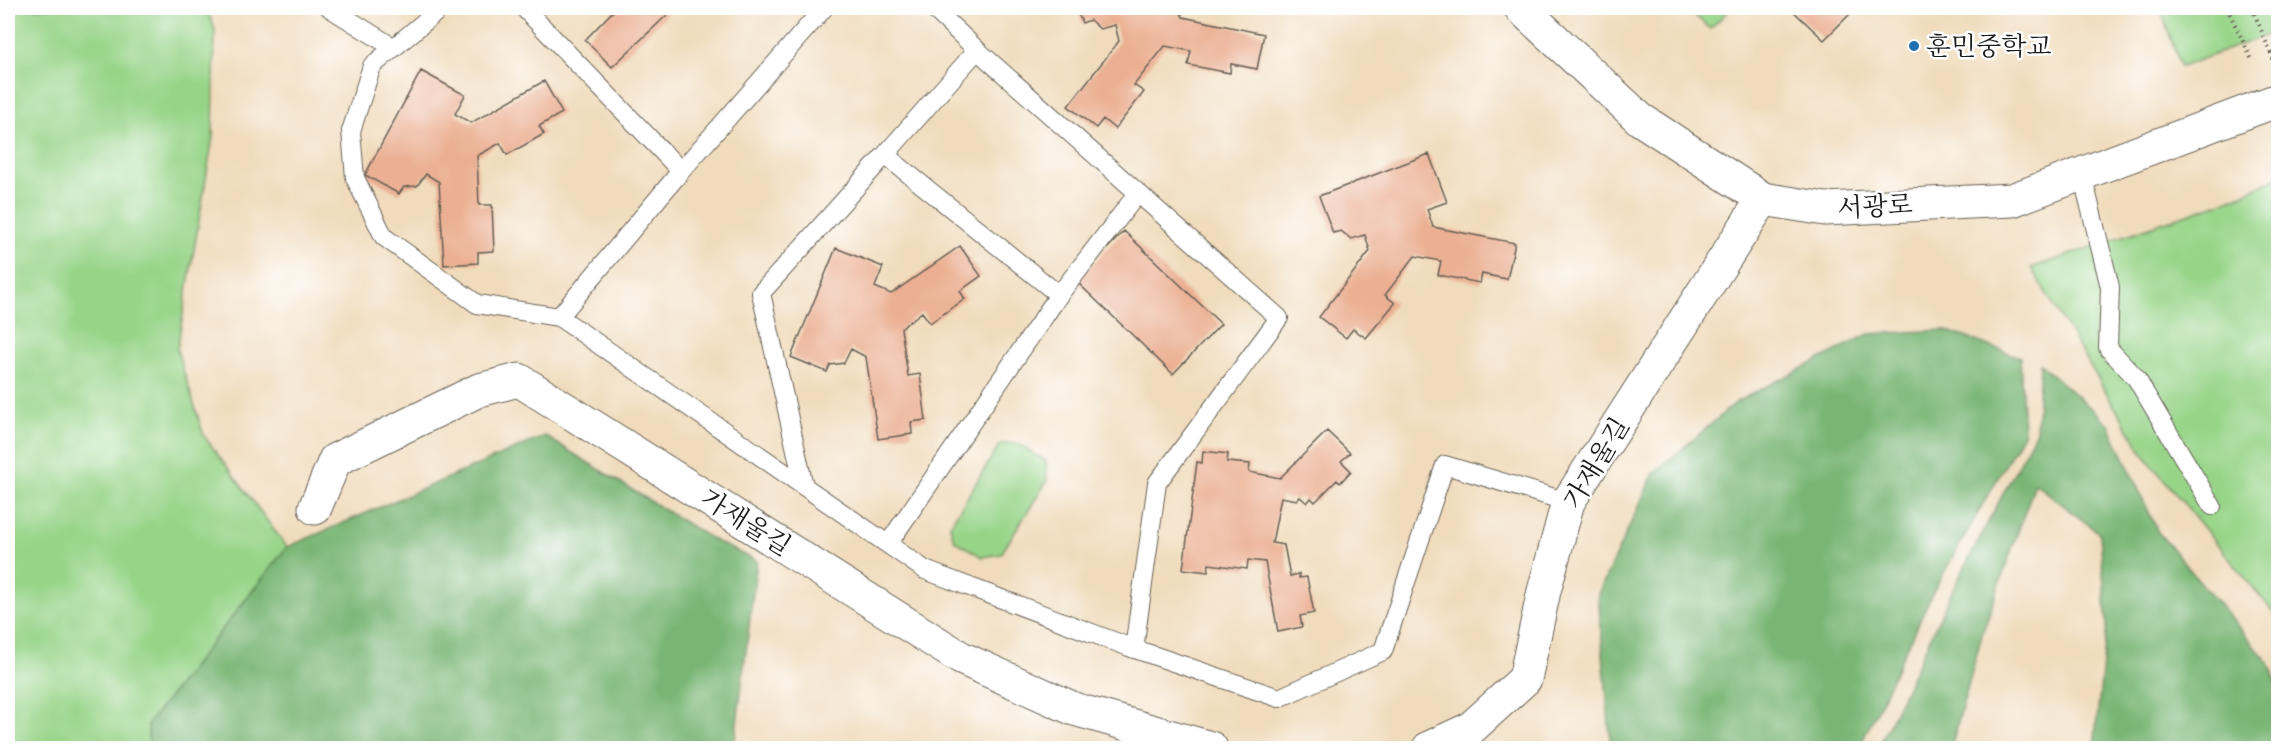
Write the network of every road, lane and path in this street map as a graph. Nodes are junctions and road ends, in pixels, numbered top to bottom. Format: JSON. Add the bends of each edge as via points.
{"nodes":[{"id":1,"x":330,"y":8,"type":"edge"},
{"id":2,"x":441,"y":8,"type":"edge"},
{"id":3,"x":524,"y":8,"type":"edge"},
{"id":4,"x":824,"y":8,"type":"edge"},
{"id":5,"x":933,"y":8,"type":"edge"},
{"id":6,"x":1521,"y":8,"type":"edge"},
{"id":7,"x":2227,"y":8,"type":"edge"},
{"id":8,"x":2252,"y":8,"type":"edge"},
{"id":9,"x":394,"y":48,"type":"junction"},
{"id":10,"x":977,"y":50,"type":"junction"},
{"id":11,"x":2252,"y":60,"type":"dead end"},
{"id":12,"x":2278,"y":70,"type":"edge"},
{"id":13,"x":2278,"y":100,"type":"edge"},
{"id":14,"x":885,"y":156,"type":"junction"},
{"id":15,"x":681,"y":171,"type":"junction"},
{"id":16,"x":2082,"y":174,"type":"junction"},
{"id":17,"x":1138,"y":193,"type":"junction"},
{"id":18,"x":1763,"y":199,"type":"junction"},
{"id":19,"x":1059,"y":295,"type":"junction"},
{"id":20,"x":559,"y":317,"type":"junction"},
{"id":21,"x":804,"y":486,"type":"junction"},
{"id":22,"x":1568,"y":502,"type":"junction"},
{"id":23,"x":2212,"y":506,"type":"dead end"},
{"id":24,"x":315,"y":508,"type":"dead end"},
{"id":25,"x":888,"y":544,"type":"junction"},
{"id":26,"x":1134,"y":649,"type":"junction"},
{"id":27,"x":1211,"y":748,"type":"edge"},
{"id":28,"x":1429,"y":748,"type":"edge"}],
"edges":[{"from":1,"to":9,"type":"lane"},
{"from":2,"to":9,"type":"lane"},
{"from":3,"to":15,"type":"lane"},
{"from":4,"to":15,"type":"lane"},
{"from":5,"to":10,"type":"lane"},
{"from":6,"to":18,"type":"street","name":"서광로","via":[[1640,119]]},
{"from":7,"to":11,"type":"path"},
{"from":8,"to":12,"type":"path"},
{"from":9,"to":20,"type":"lane","via":[[372,66],[351,131],[355,178],[384,237],[477,304]]},
{"from":10,"to":14,"type":"lane"},
{"from":10,"to":17,"type":"lane"},
{"from":13,"to":16,"type":"street","name":"서광로"},
{"from":14,"to":19,"type":"lane"},
{"from":14,"to":21,"type":"lane","via":[[761,293]]},
{"from":15,"to":20,"type":"lane"},
{"from":16,"to":18,"type":"street","name":"서광로","via":[[2012,200],[1825,209]]},
{"from":16,"to":23,"type":"lane","via":[[2110,287],[2108,348],[2136,378]]},
{"from":17,"to":19,"type":"lane"},
{"from":17,"to":26,"type":"lane","via":[[1279,318],[1157,483]]},
{"from":18,"to":22,"type":"street","name":"가재울길"},
{"from":19,"to":25,"type":"lane"},
{"from":20,"to":21,"type":"lane"},
{"from":21,"to":25,"type":"lane"},
{"from":22,"to":26,"type":"lane","via":[[1445,465],[1383,651],[1279,698]]},
{"from":22,"to":28,"type":"street","name":"가재울길","via":[[1525,679],[1470,729]]},
{"from":24,"to":27,"type":"street","name":"가재울길","via":[[336,460],[479,390],[519,380],[961,658],[1074,709]]},
{"from":25,"to":26,"type":"lane","via":[[925,570]]}]}
